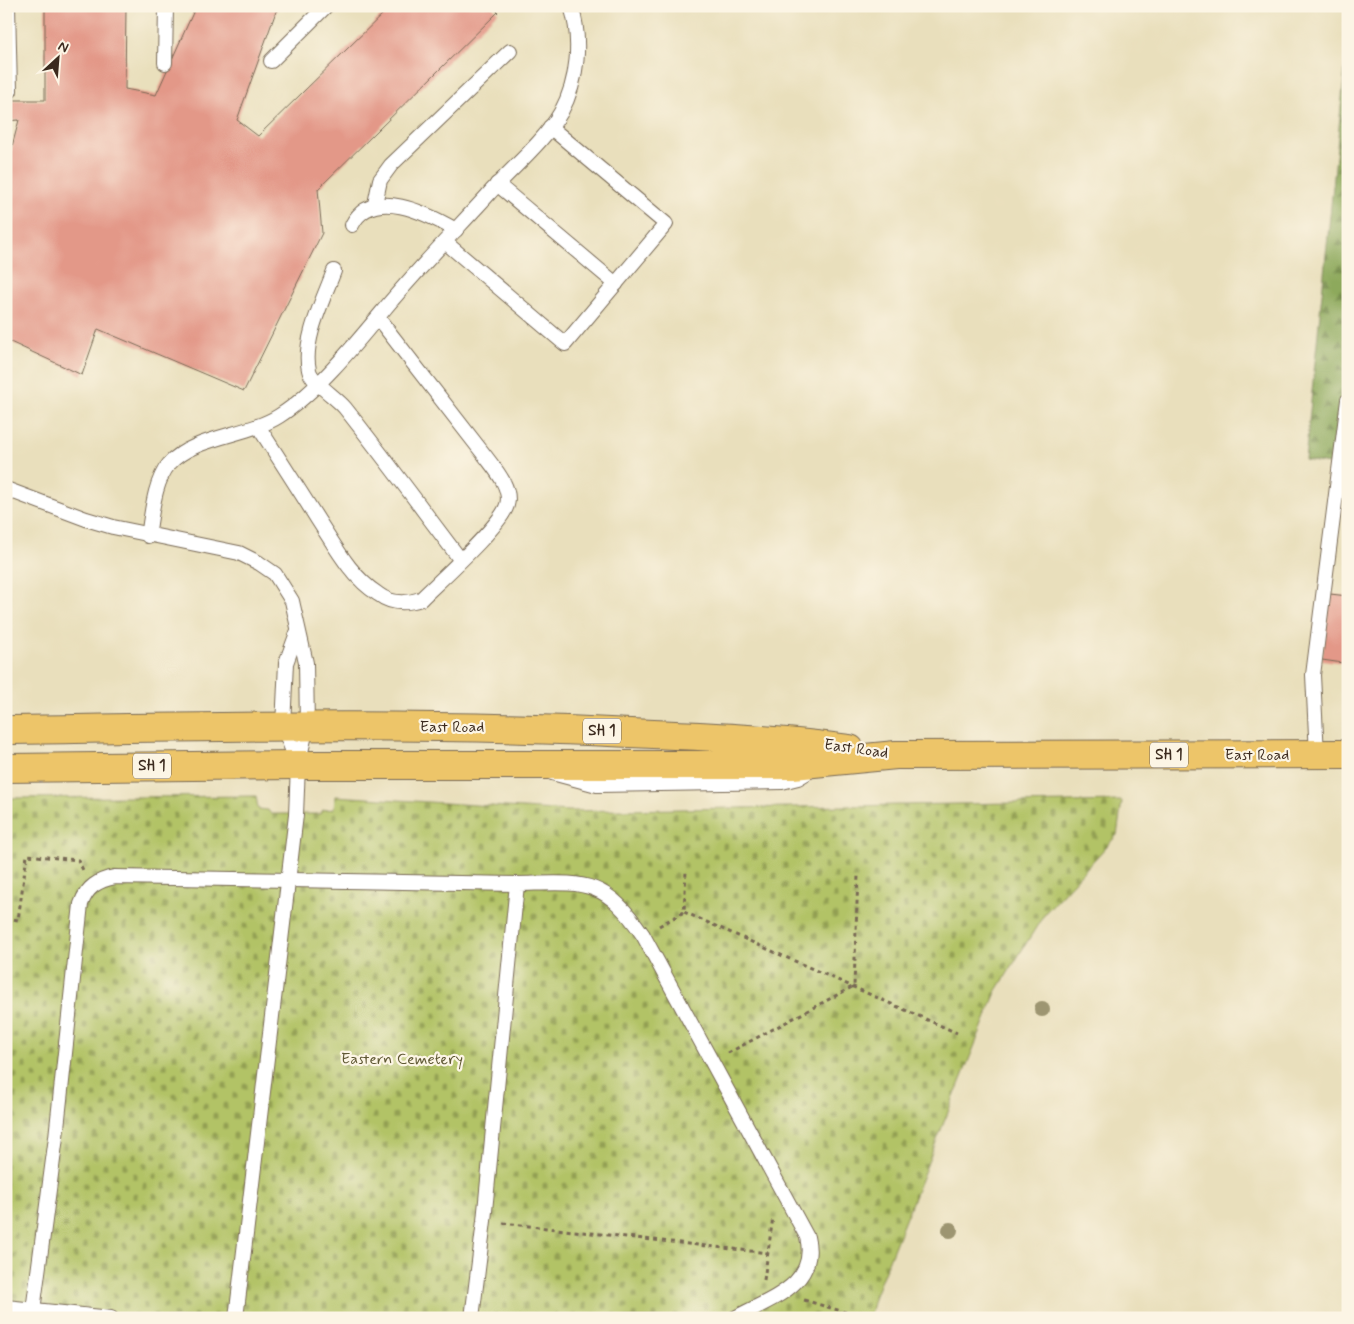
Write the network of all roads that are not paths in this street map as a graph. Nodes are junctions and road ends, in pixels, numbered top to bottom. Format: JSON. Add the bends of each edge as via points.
{"nodes":[{"id":1,"x":8,"y":6,"type":"edge"},
{"id":2,"x":166,"y":6,"type":"edge"},
{"id":3,"x":326,"y":6,"type":"edge"},
{"id":4,"x":571,"y":6,"type":"edge"},
{"id":5,"x":510,"y":50,"type":"dead end"},
{"id":6,"x":271,"y":61,"type":"dead end"},
{"id":7,"x":165,"y":63,"type":"dead end"},
{"id":8,"x":10,"y":91,"type":"dead end"},
{"id":9,"x":550,"y":127,"type":"junction"},
{"id":10,"x":497,"y":184,"type":"junction"},
{"id":11,"x":375,"y":204,"type":"junction"},
{"id":12,"x":352,"y":225,"type":"dead end"},
{"id":13,"x":456,"y":230,"type":"junction"},
{"id":14,"x":444,"y":242,"type":"junction"},
{"id":15,"x":334,"y":271,"type":"dead end"},
{"id":16,"x":616,"y":284,"type":"junction"},
{"id":17,"x":378,"y":318,"type":"junction"},
{"id":18,"x":318,"y":383,"type":"junction"},
{"id":19,"x":1348,"y":400,"type":"edge"},
{"id":20,"x":258,"y":426,"type":"junction"},
{"id":21,"x":6,"y":489,"type":"edge"},
{"id":22,"x":148,"y":536,"type":"junction"},
{"id":23,"x":460,"y":559,"type":"junction"},
{"id":24,"x":297,"y":633,"type":"junction"},
{"id":25,"x":295,"y":726,"type":"junction"},
{"id":26,"x":6,"y":730,"type":"edge"},
{"id":27,"x":1317,"y":754,"type":"junction"},
{"id":28,"x":1348,"y":754,"type":"edge"},
{"id":29,"x":896,"y":755,"type":"junction"},
{"id":30,"x":298,"y":765,"type":"junction"},
{"id":31,"x":6,"y":768,"type":"edge"},
{"id":32,"x":288,"y":881,"type":"junction"},
{"id":33,"x":517,"y":884,"type":"junction"},
{"id":34,"x":6,"y":1307,"type":"edge"},
{"id":35,"x":33,"y":1314,"type":"edge"},
{"id":36,"x":111,"y":1318,"type":"edge"},
{"id":37,"x":236,"y":1318,"type":"edge"},
{"id":38,"x":472,"y":1318,"type":"edge"},
{"id":39,"x":735,"y":1318,"type":"edge"}],
"edges":[{"from":1,"to":8,"type":"lane"},
{"from":2,"to":7,"type":"lane"},
{"from":3,"to":6,"type":"lane"},
{"from":4,"to":9,"type":"lane","via":[[577,54],[574,75],[561,112]]},
{"from":5,"to":11,"type":"lane","via":[[391,164],[380,180]]},
{"from":9,"to":10,"type":"lane"},
{"from":9,"to":16,"type":"lane","via":[[666,224]]},
{"from":10,"to":13,"type":"lane"},
{"from":10,"to":16,"type":"lane"},
{"from":11,"to":12,"type":"lane","via":[[359,213]]},
{"from":11,"to":13,"type":"lane","via":[[415,211]]},
{"from":13,"to":14,"type":"lane"},
{"from":14,"to":16,"type":"lane","via":[[565,344]]},
{"from":14,"to":17,"type":"lane"},
{"from":15,"to":18,"type":"lane","via":[[318,312],[308,353],[311,376]]},
{"from":17,"to":18,"type":"lane"},
{"from":17,"to":23,"type":"lane","via":[[499,474],[506,490],[507,504],[500,517]]},
{"from":18,"to":20,"type":"lane","via":[[278,417]]},
{"from":18,"to":23,"type":"lane","via":[[344,407]]},
{"from":19,"to":27,"type":"lane","via":[[1313,675]]},
{"from":20,"to":22,"type":"lane","via":[[192,449],[169,465],[158,486]]},
{"from":20,"to":23,"type":"lane","via":[[347,564],[378,595],[394,602],[409,603],[421,599]]},
{"from":21,"to":22,"type":"lane","via":[[86,519]]},
{"from":22,"to":24,"type":"lane","via":[[209,545],[259,562],[275,574],[292,601]]},
{"from":24,"to":25,"type":"lane","via":[[306,663]]},
{"from":24,"to":25,"type":"lane","via":[[286,663]]},
{"from":25,"to":26,"type":"highway","name":"East Road","number":"SH 1"},
{"from":25,"to":29,"type":"highway","name":"East Road","number":"SH 1","via":[[528,728],[791,741]]},
{"from":25,"to":30,"type":"lane"},
{"from":25,"to":30,"type":"lane"},
{"from":27,"to":28,"type":"highway","name":"East Road","number":"SH 1"},
{"from":27,"to":29,"type":"highway","name":"East Road","number":"SH 1"},
{"from":29,"to":30,"type":"highway","name":"East Road","number":"SH 1","via":[[793,765]]},
{"from":30,"to":31,"type":"highway","name":"East Road","number":"SH 1"},
{"from":30,"to":32,"type":"lane"},
{"from":32,"to":33,"type":"lane"},
{"from":32,"to":35,"type":"lane","via":[[115,877],[103,879],[84,894]]},
{"from":32,"to":37,"type":"lane"},
{"from":33,"to":38,"type":"lane"},
{"from":33,"to":39,"type":"lane","via":[[578,883],[592,886],[611,896],[630,916],[807,1237],[810,1261],[805,1273],[786,1290]]},
{"from":34,"to":35,"type":"lane"},
{"from":35,"to":36,"type":"lane"}]}
